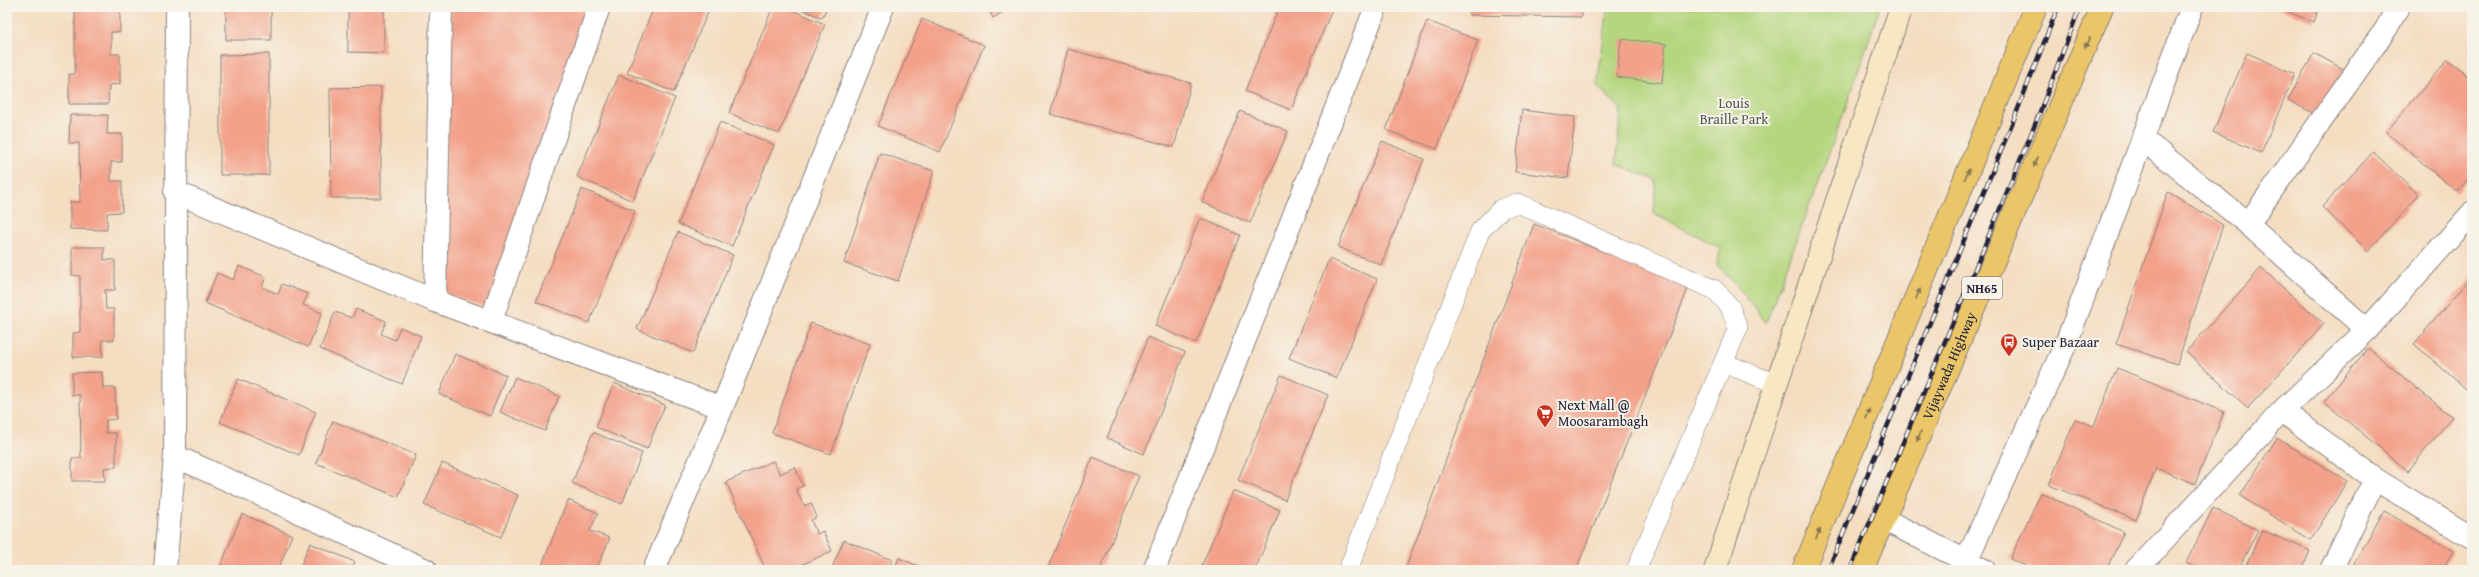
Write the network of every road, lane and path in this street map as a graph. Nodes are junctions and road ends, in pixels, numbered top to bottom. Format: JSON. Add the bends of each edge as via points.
{"nodes":[{"id":1,"x":177,"y":7,"type":"edge"},
{"id":2,"x":441,"y":7,"type":"edge"},
{"id":3,"x":599,"y":7,"type":"edge"},
{"id":4,"x":883,"y":7,"type":"edge"},
{"id":5,"x":1376,"y":7,"type":"edge"},
{"id":6,"x":1901,"y":7,"type":"edge"},
{"id":7,"x":2036,"y":7,"type":"edge"},
{"id":8,"x":2102,"y":7,"type":"edge"},
{"id":9,"x":2192,"y":7,"type":"edge"},
{"id":10,"x":2398,"y":7,"type":"edge"},
{"id":11,"x":2144,"y":140,"type":"junction"},
{"id":12,"x":175,"y":192,"type":"junction"},
{"id":13,"x":2472,"y":214,"type":"edge"},
{"id":14,"x":2248,"y":224,"type":"junction"},
{"id":15,"x":435,"y":301,"type":"junction"},
{"id":16,"x":491,"y":321,"type":"junction"},
{"id":17,"x":2367,"y":330,"type":"junction"},
{"id":18,"x":1724,"y":363,"type":"junction"},
{"id":19,"x":1776,"y":384,"type":"junction"},
{"id":20,"x":722,"y":408,"type":"junction"},
{"id":21,"x":2282,"y":411,"type":"junction"},
{"id":22,"x":175,"y":456,"type":"junction"},
{"id":23,"x":2375,"y":479,"type":"junction"},
{"id":24,"x":1883,"y":519,"type":"junction"},
{"id":25,"x":2472,"y":538,"type":"edge"},
{"id":26,"x":1971,"y":567,"type":"edge"},
{"id":27,"x":165,"y":570,"type":"edge"},
{"id":28,"x":426,"y":570,"type":"edge"},
{"id":29,"x":654,"y":570,"type":"edge"},
{"id":30,"x":1154,"y":570,"type":"edge"},
{"id":31,"x":1348,"y":570,"type":"edge"},
{"id":32,"x":1636,"y":570,"type":"edge"},
{"id":33,"x":1715,"y":570,"type":"edge"},
{"id":34,"x":1803,"y":570,"type":"edge"},
{"id":35,"x":1862,"y":570,"type":"edge"},
{"id":36,"x":2136,"y":570,"type":"edge"},
{"id":37,"x":2331,"y":570,"type":"edge"}],
"edges":[{"from":1,"to":12,"type":"street"},
{"from":2,"to":15,"type":"street"},
{"from":3,"to":16,"type":"street"},
{"from":4,"to":20,"type":"street"},
{"from":5,"to":30,"type":"street"},
{"from":6,"to":19,"type":"street"},
{"from":34,"to":7,"type":"highway","one_way":true},
{"from":8,"to":24,"type":"highway","name":"Vijaywada Highway","number":"NH65","one_way":true},
{"from":9,"to":11,"type":"street"},
{"from":10,"to":14,"type":"street","via":[[2386,29]]},
{"from":11,"to":14,"type":"street"},
{"from":11,"to":26,"type":"street","via":[[2067,341]]},
{"from":12,"to":15,"type":"street"},
{"from":12,"to":22,"type":"street"},
{"from":13,"to":17,"type":"street"},
{"from":14,"to":17,"type":"street"},
{"from":15,"to":16,"type":"street"},
{"from":16,"to":20,"type":"street"},
{"from":17,"to":21,"type":"street"},
{"from":18,"to":19,"type":"lane"},
{"from":18,"to":31,"type":"lane","via":[[1738,328],[1730,307],[1715,290],[1517,203],[1501,209],[1480,231]]},
{"from":18,"to":32,"type":"lane"},
{"from":19,"to":33,"type":"street"},
{"from":20,"to":29,"type":"street"},
{"from":21,"to":23,"type":"street"},
{"from":21,"to":36,"type":"street"},
{"from":22,"to":27,"type":"street"},
{"from":22,"to":28,"type":"street"},
{"from":23,"to":25,"type":"street"},
{"from":23,"to":37,"type":"street"},
{"from":24,"to":26,"type":"street"},
{"from":24,"to":35,"type":"highway","name":"Vijaywada Highway","number":"NH65"}]}
